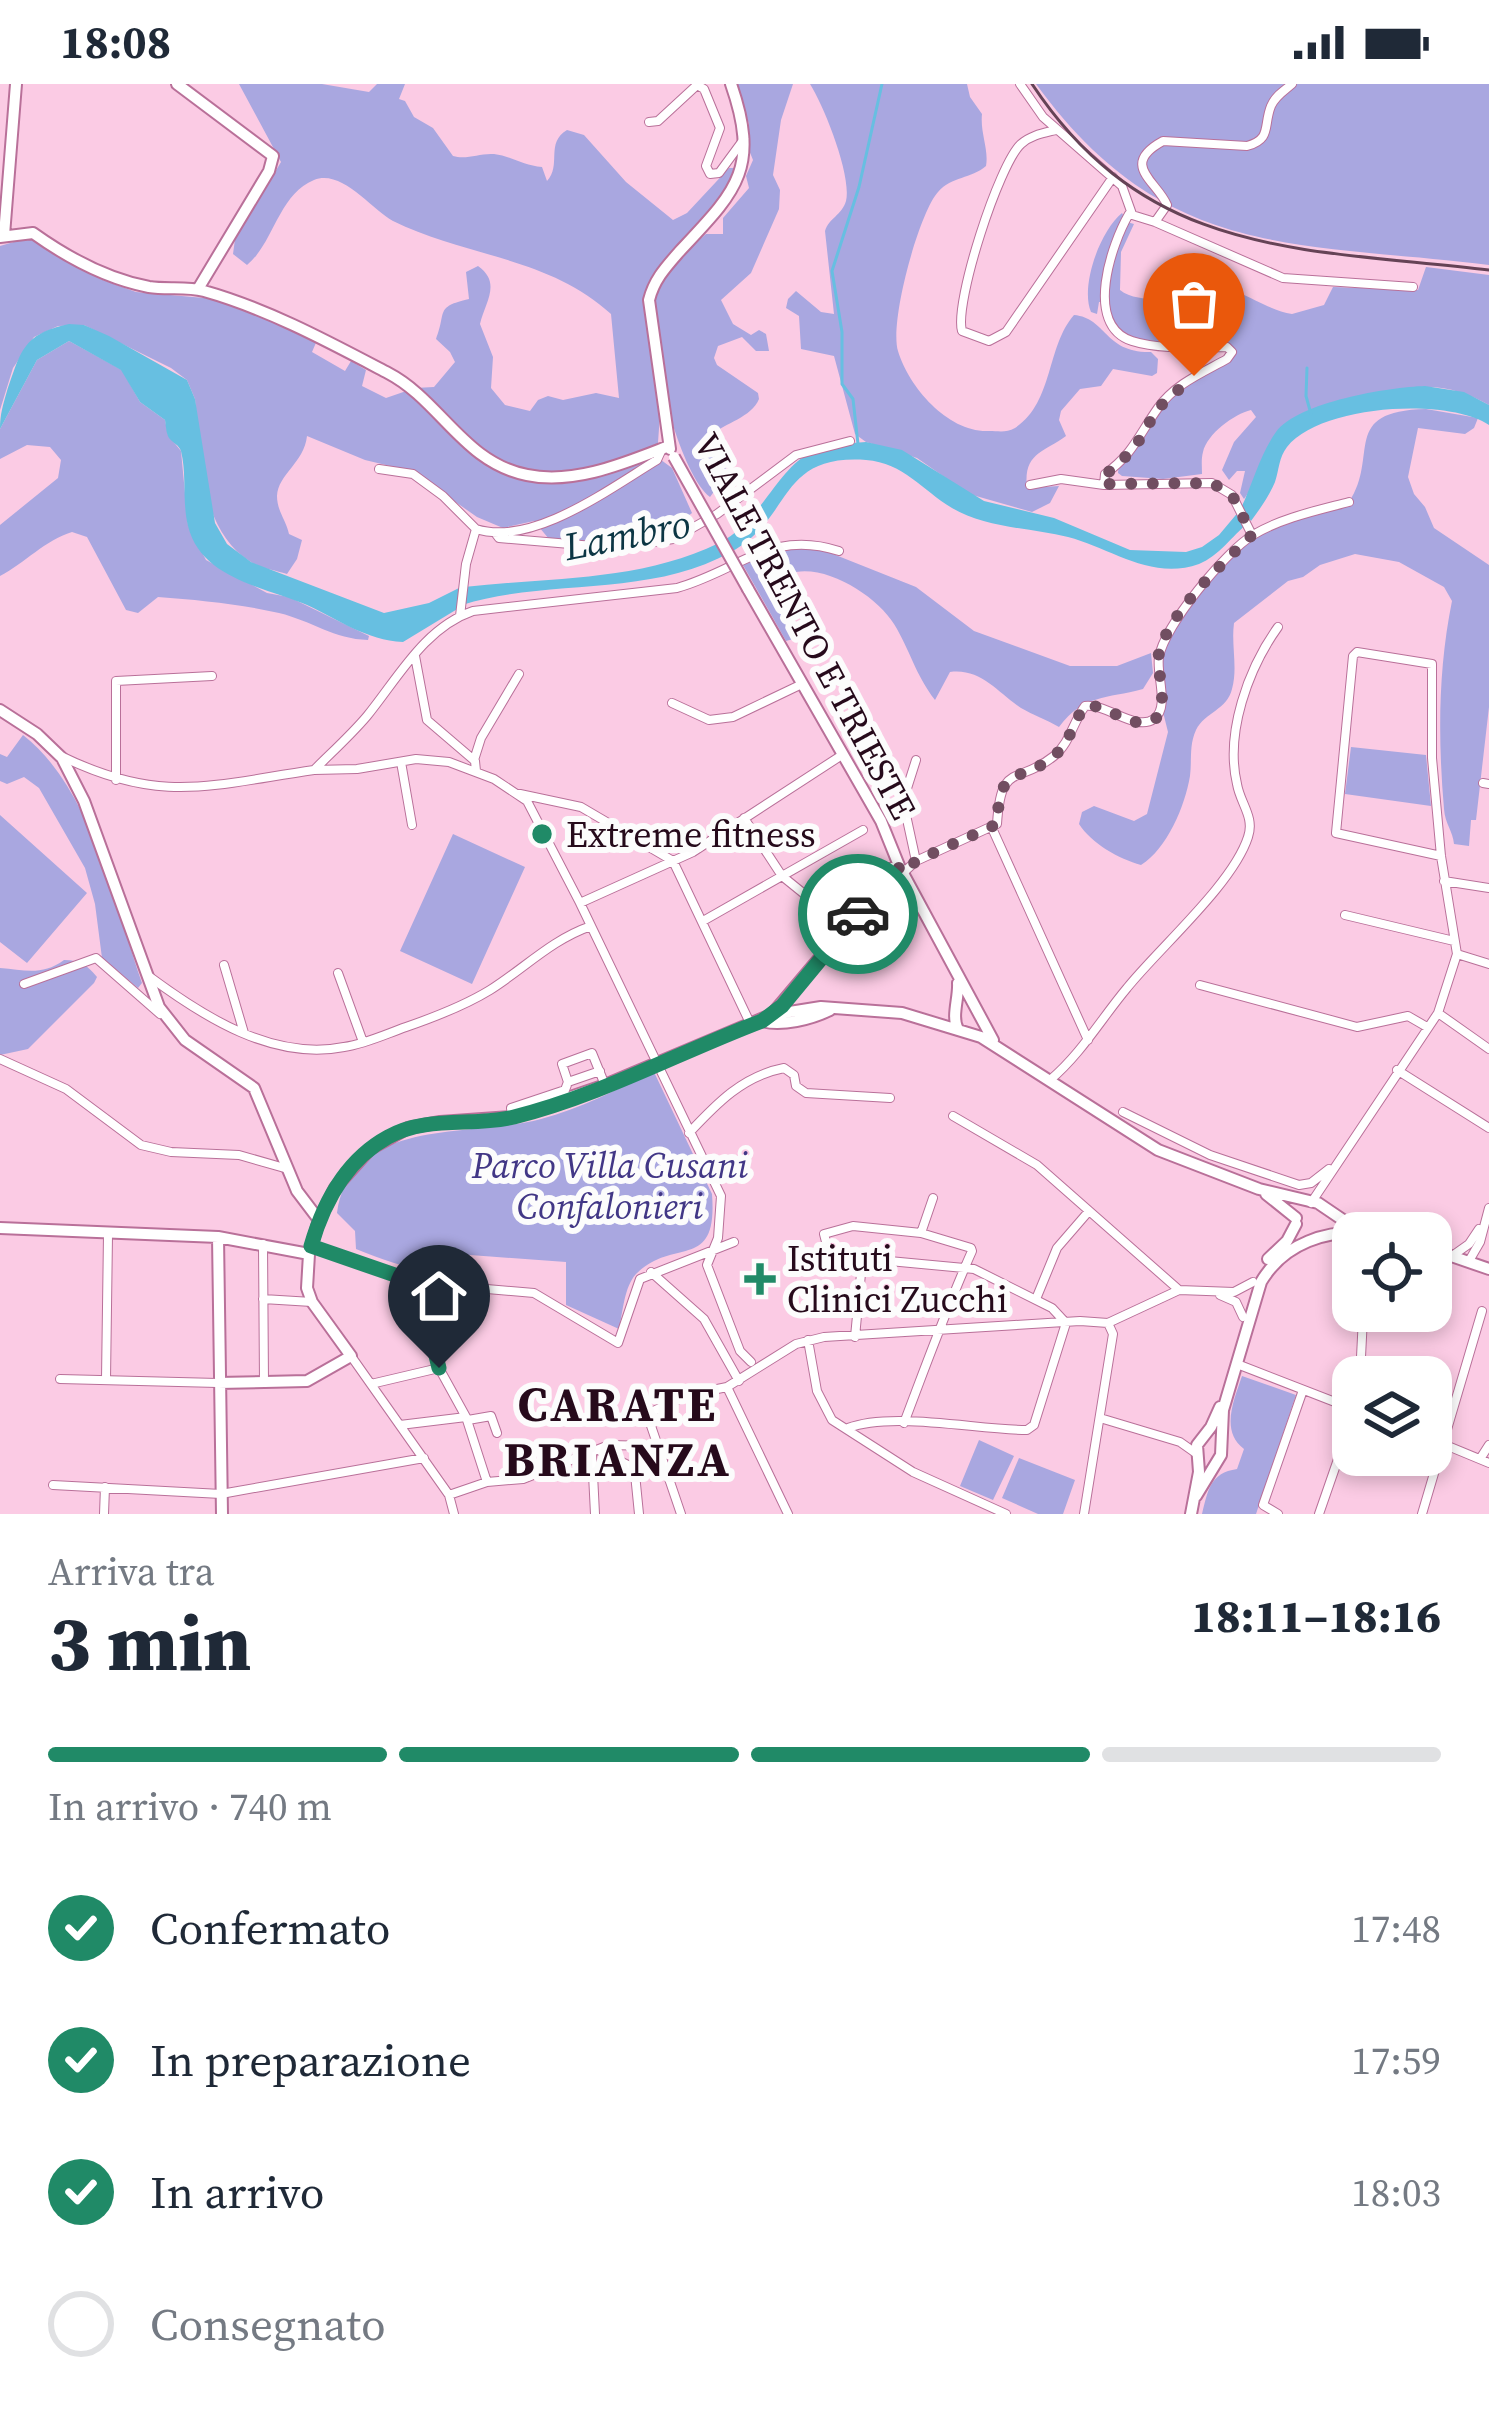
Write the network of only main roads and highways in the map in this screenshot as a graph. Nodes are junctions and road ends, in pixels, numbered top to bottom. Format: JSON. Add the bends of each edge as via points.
{"nodes":[{"id":1,"x":177,"y":84,"type":"edge"},
{"id":2,"x":730,"y":84,"type":"edge"},
{"id":3,"x":16,"y":86,"type":"edge"},
{"id":4,"x":2,"y":236,"type":"edge"},
{"id":5,"x":198,"y":289,"type":"junction"},
{"id":6,"x":668,"y":451,"type":"junction"},
{"id":7,"x":0,"y":710,"type":"edge"},
{"id":8,"x":896,"y":876,"type":"junction"},
{"id":9,"x":808,"y":976,"type":"junction"},
{"id":10,"x":957,"y":980,"type":"junction"},
{"id":11,"x":825,"y":1008,"type":"junction"},
{"id":12,"x":956,"y":1013,"type":"junction"},
{"id":13,"x":980,"y":1015,"type":"junction"},
{"id":14,"x":761,"y":1020,"type":"junction"},
{"id":15,"x":936,"y":1022,"type":"junction"},
{"id":16,"x":964,"y":1032,"type":"junction"},
{"id":17,"x":995,"y":1043,"type":"junction"},
{"id":18,"x":1259,"y":1189,"type":"junction"},
{"id":19,"x":1310,"y":1203,"type":"junction"},
{"id":20,"x":1329,"y":1211,"type":"junction"},
{"id":21,"x":1332,"y":1213,"type":"edge"},
{"id":22,"x":319,"y":1220,"type":"junction"},
{"id":23,"x":1296,"y":1221,"type":"junction"},
{"id":24,"x":0,"y":1228,"type":"edge"},
{"id":25,"x":1326,"y":1234,"type":"junction"},
{"id":26,"x":1332,"y":1234,"type":"edge"},
{"id":27,"x":218,"y":1237,"type":"junction"},
{"id":28,"x":1311,"y":1239,"type":"junction"},
{"id":29,"x":310,"y":1250,"type":"junction"},
{"id":30,"x":1452,"y":1256,"type":"edge"},
{"id":31,"x":1489,"y":1268,"type":"edge"},
{"id":32,"x":218,"y":1383,"type":"junction"},
{"id":33,"x":1203,"y":1438,"type":"junction"},
{"id":34,"x":1221,"y":1444,"type":"junction"},
{"id":35,"x":1198,"y":1456,"type":"junction"},
{"id":36,"x":1215,"y":1461,"type":"junction"},
{"id":37,"x":1196,"y":1496,"type":"junction"},
{"id":38,"x":222,"y":1514,"type":"edge"},
{"id":39,"x":1191,"y":1514,"type":"edge"}],
"edges":[{"from":1,"to":5,"type":"main road","via":[[273,156]]},
{"from":2,"to":6,"type":"main road","name":"VIALE TRENTO E TRIESTE","via":[[744,139],[739,178],[652,286],[650,330]]},
{"from":3,"to":4,"type":"main road"},
{"from":4,"to":5,"type":"main road","via":[[33,233],[123,280]]},
{"from":5,"to":6,"type":"main road","via":[[273,316],[401,380],[458,438],[517,473],[563,477]]},
{"from":6,"to":8,"type":"main road","name":"VIALE TRENTO E TRIESTE","bridge":true,"via":[[843,754],[890,843]]},
{"from":7,"to":22,"type":"main road","via":[[60,755],[166,1018],[254,1088],[301,1200]]},
{"from":8,"to":9,"type":"main road"},
{"from":8,"to":10,"type":"main road"},
{"from":9,"to":11,"type":"main road","via":[[808,992]]},
{"from":9,"to":14,"type":"main road"},
{"from":10,"to":12,"type":"main road"},
{"from":10,"to":13,"type":"main road"},
{"from":11,"to":14,"type":"main road"},
{"from":11,"to":15,"type":"main road"},
{"from":12,"to":13,"type":"main road","via":[[968,1006]]},
{"from":12,"to":15,"type":"main road"},
{"from":12,"to":16,"type":"main road"},
{"from":13,"to":16,"type":"main road","via":[[979,1027]]},
{"from":13,"to":17,"type":"main road"},
{"from":14,"to":22,"type":"main road","via":[[512,1118],[440,1122],[389,1136],[346,1171]]},
{"from":15,"to":16,"type":"main road"},
{"from":16,"to":17,"type":"main road"},
{"from":17,"to":18,"type":"main road","via":[[1158,1150]]},
{"from":18,"to":19,"type":"main road"},
{"from":18,"to":23,"type":"main road"},
{"from":19,"to":20,"type":"main road"},
{"from":19,"to":23,"type":"main road"},
{"from":20,"to":21,"type":"main road"},
{"from":20,"to":25,"type":"main road"},
{"from":22,"to":29,"type":"main road"},
{"from":23,"to":28,"type":"main road"},
{"from":23,"to":33,"type":"main road","via":[[1253,1282],[1219,1410]]},
{"from":24,"to":27,"type":"main road"},
{"from":25,"to":26,"type":"main road"},
{"from":25,"to":28,"type":"main road"},
{"from":27,"to":29,"type":"main road"},
{"from":27,"to":32,"type":"main road"},
{"from":28,"to":34,"type":"main road","via":[[1287,1251],[1261,1282],[1223,1410]]},
{"from":29,"to":32,"type":"main road","via":[[312,1302],[350,1356],[307,1381]]},
{"from":30,"to":31,"type":"main road"},
{"from":32,"to":38,"type":"main road"},
{"from":33,"to":34,"type":"main road"},
{"from":33,"to":35,"type":"main road"},
{"from":34,"to":36,"type":"main road"},
{"from":35,"to":36,"type":"main road"},
{"from":35,"to":37,"type":"main road"},
{"from":36,"to":37,"type":"main road"},
{"from":37,"to":39,"type":"main road"}]}
